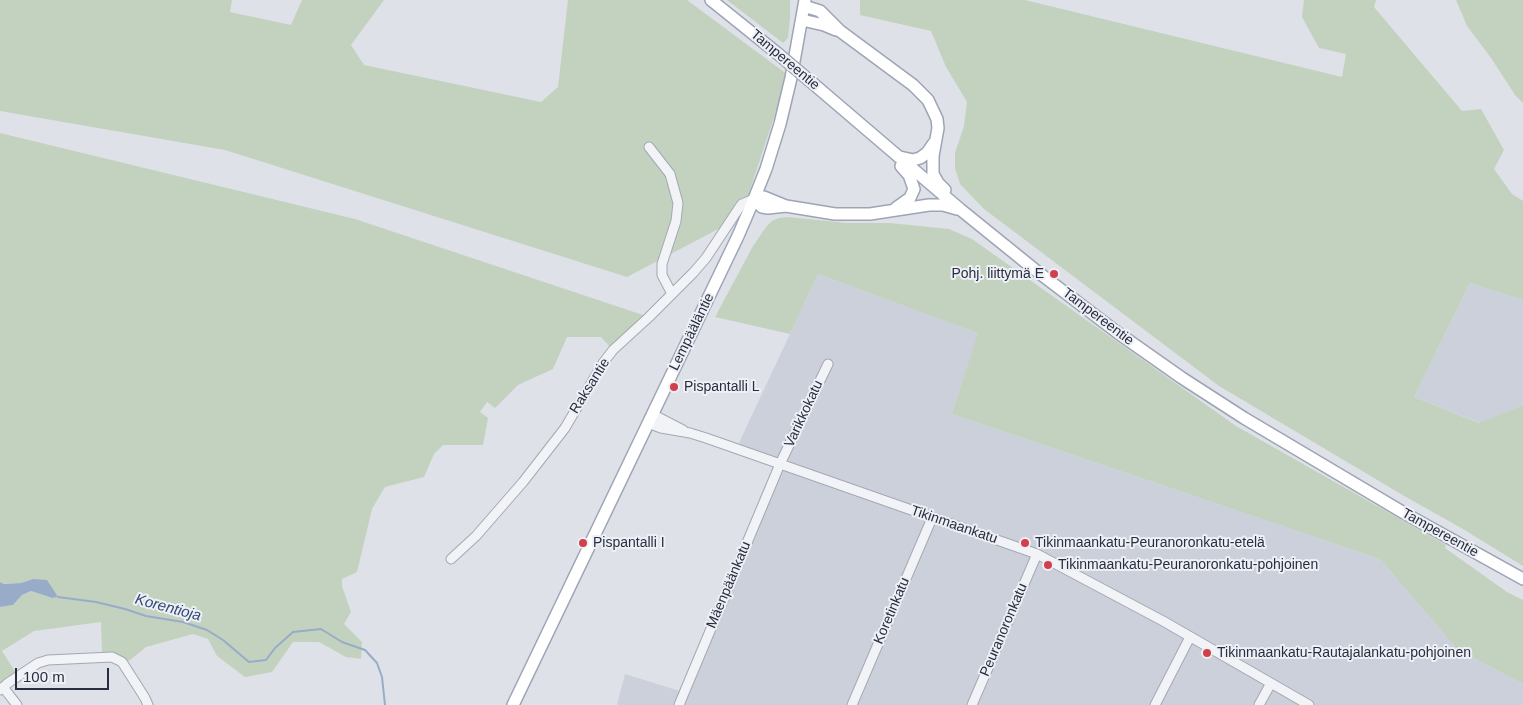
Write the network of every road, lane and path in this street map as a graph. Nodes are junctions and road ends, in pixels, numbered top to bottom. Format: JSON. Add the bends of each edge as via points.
{"nodes":[{"id":1,"x":711,"y":0,"type":"edge"},
{"id":2,"x":805,"y":3,"type":"edge"},
{"id":3,"x":802,"y":20,"type":"junction"},
{"id":4,"x":840,"y":31,"type":"junction"},
{"id":5,"x":869,"y":132,"type":"junction"},
{"id":6,"x":937,"y":138,"type":"junction"},
{"id":7,"x":648,"y":146,"type":"dead end"},
{"id":8,"x":894,"y":154,"type":"junction"},
{"id":9,"x":754,"y":198,"type":"junction"},
{"id":10,"x":961,"y":210,"type":"junction"},
{"id":11,"x":883,"y":212,"type":"junction"},
{"id":12,"x":971,"y":219,"type":"junction"},
{"id":13,"x":672,"y":294,"type":"junction"},
{"id":14,"x":828,"y":364,"type":"dead end"},
{"id":15,"x":650,"y":419,"type":"junction"},
{"id":16,"x":780,"y":464,"type":"junction"},
{"id":17,"x":932,"y":518,"type":"junction"},
{"id":18,"x":1037,"y":554,"type":"junction"},
{"id":19,"x":451,"y":559,"type":"dead end"},
{"id":20,"x":1523,"y":579,"type":"edge"},
{"id":21,"x":1190,"y":637,"type":"junction"},
{"id":22,"x":1271,"y":683,"type":"junction"},
{"id":23,"x":2,"y":688,"type":"edge"},
{"id":24,"x":17,"y":705,"type":"edge"},
{"id":25,"x":148,"y":705,"type":"edge"},
{"id":26,"x":513,"y":705,"type":"edge"},
{"id":27,"x":678,"y":705,"type":"edge"},
{"id":28,"x":852,"y":705,"type":"edge"},
{"id":29,"x":972,"y":705,"type":"edge"},
{"id":30,"x":1155,"y":705,"type":"edge"},
{"id":31,"x":1259,"y":705,"type":"edge"},
{"id":32,"x":1309,"y":705,"type":"edge"}],
"edges":[{"from":1,"to":5,"type":"main road","name":"Tampereentie","bridge":true},
{"from":2,"to":3,"type":"main road","name":"Lempääläntie"},
{"from":2,"to":4,"type":"main road","via":[[820,11]]},
{"from":3,"to":4,"type":"main road"},
{"from":3,"to":9,"type":"main road","name":"Lempääläntie","via":[[780,124]]},
{"from":4,"to":6,"type":"main road","via":[[924,96],[937,119]]},
{"from":5,"to":8,"type":"main road","name":"Tampereentie"},
{"from":5,"to":11,"type":"main road","via":[[906,172],[914,189],[904,204]]},
{"from":6,"to":8,"type":"main road","via":[[920,158],[908,160]]},
{"from":6,"to":12,"type":"main road","via":[[933,163],[935,178]]},
{"from":7,"to":13,"type":"street","via":[[670,174],[678,203],[676,221],[662,264],[662,275]]},
{"from":8,"to":10,"type":"main road","name":"Tampereentie"},
{"from":9,"to":11,"type":"main road","via":[[762,207],[768,208],[786,206],[835,214]]},
{"from":9,"to":13,"type":"street","name":"Raksantie","via":[[742,204],[706,258]]},
{"from":9,"to":15,"type":"main road","name":"Lempääläntie"},
{"from":10,"to":11,"type":"main road","via":[[936,204]]},
{"from":10,"to":12,"type":"main road","name":"Tampereentie"},
{"from":12,"to":20,"type":"main road","name":"Tampereentie","via":[[1182,378],[1404,513]]},
{"from":13,"to":19,"type":"street","name":"Raksantie","via":[[612,350],[564,428],[523,482],[476,536]]},
{"from":14,"to":16,"type":"street","name":"Varikkokatu"},
{"from":15,"to":16,"type":"street","name":"Tikinmaankatu","via":[[661,428],[690,433]]},
{"from":15,"to":26,"type":"main road","name":"Lempääläntie"},
{"from":16,"to":17,"type":"street","name":"Tikinmaankatu"},
{"from":16,"to":27,"type":"street","name":"Mäenpäänkatu"},
{"from":17,"to":18,"type":"street","name":"Tikinmaankatu"},
{"from":17,"to":28,"type":"street","name":"Koretinkatu"},
{"from":18,"to":21,"type":"street","name":"Tikinmaankatu"},
{"from":18,"to":29,"type":"street","name":"Peuranoronkatu"},
{"from":21,"to":22,"type":"street","name":"Tikinmaankatu"},
{"from":21,"to":30,"type":"street"},
{"from":22,"to":31,"type":"street"},
{"from":22,"to":32,"type":"street","name":"Tikinmaankatu"},
{"from":23,"to":24,"type":"street"},
{"from":23,"to":25,"type":"street","via":[[38,663],[48,660],[112,657],[122,662]]}]}
